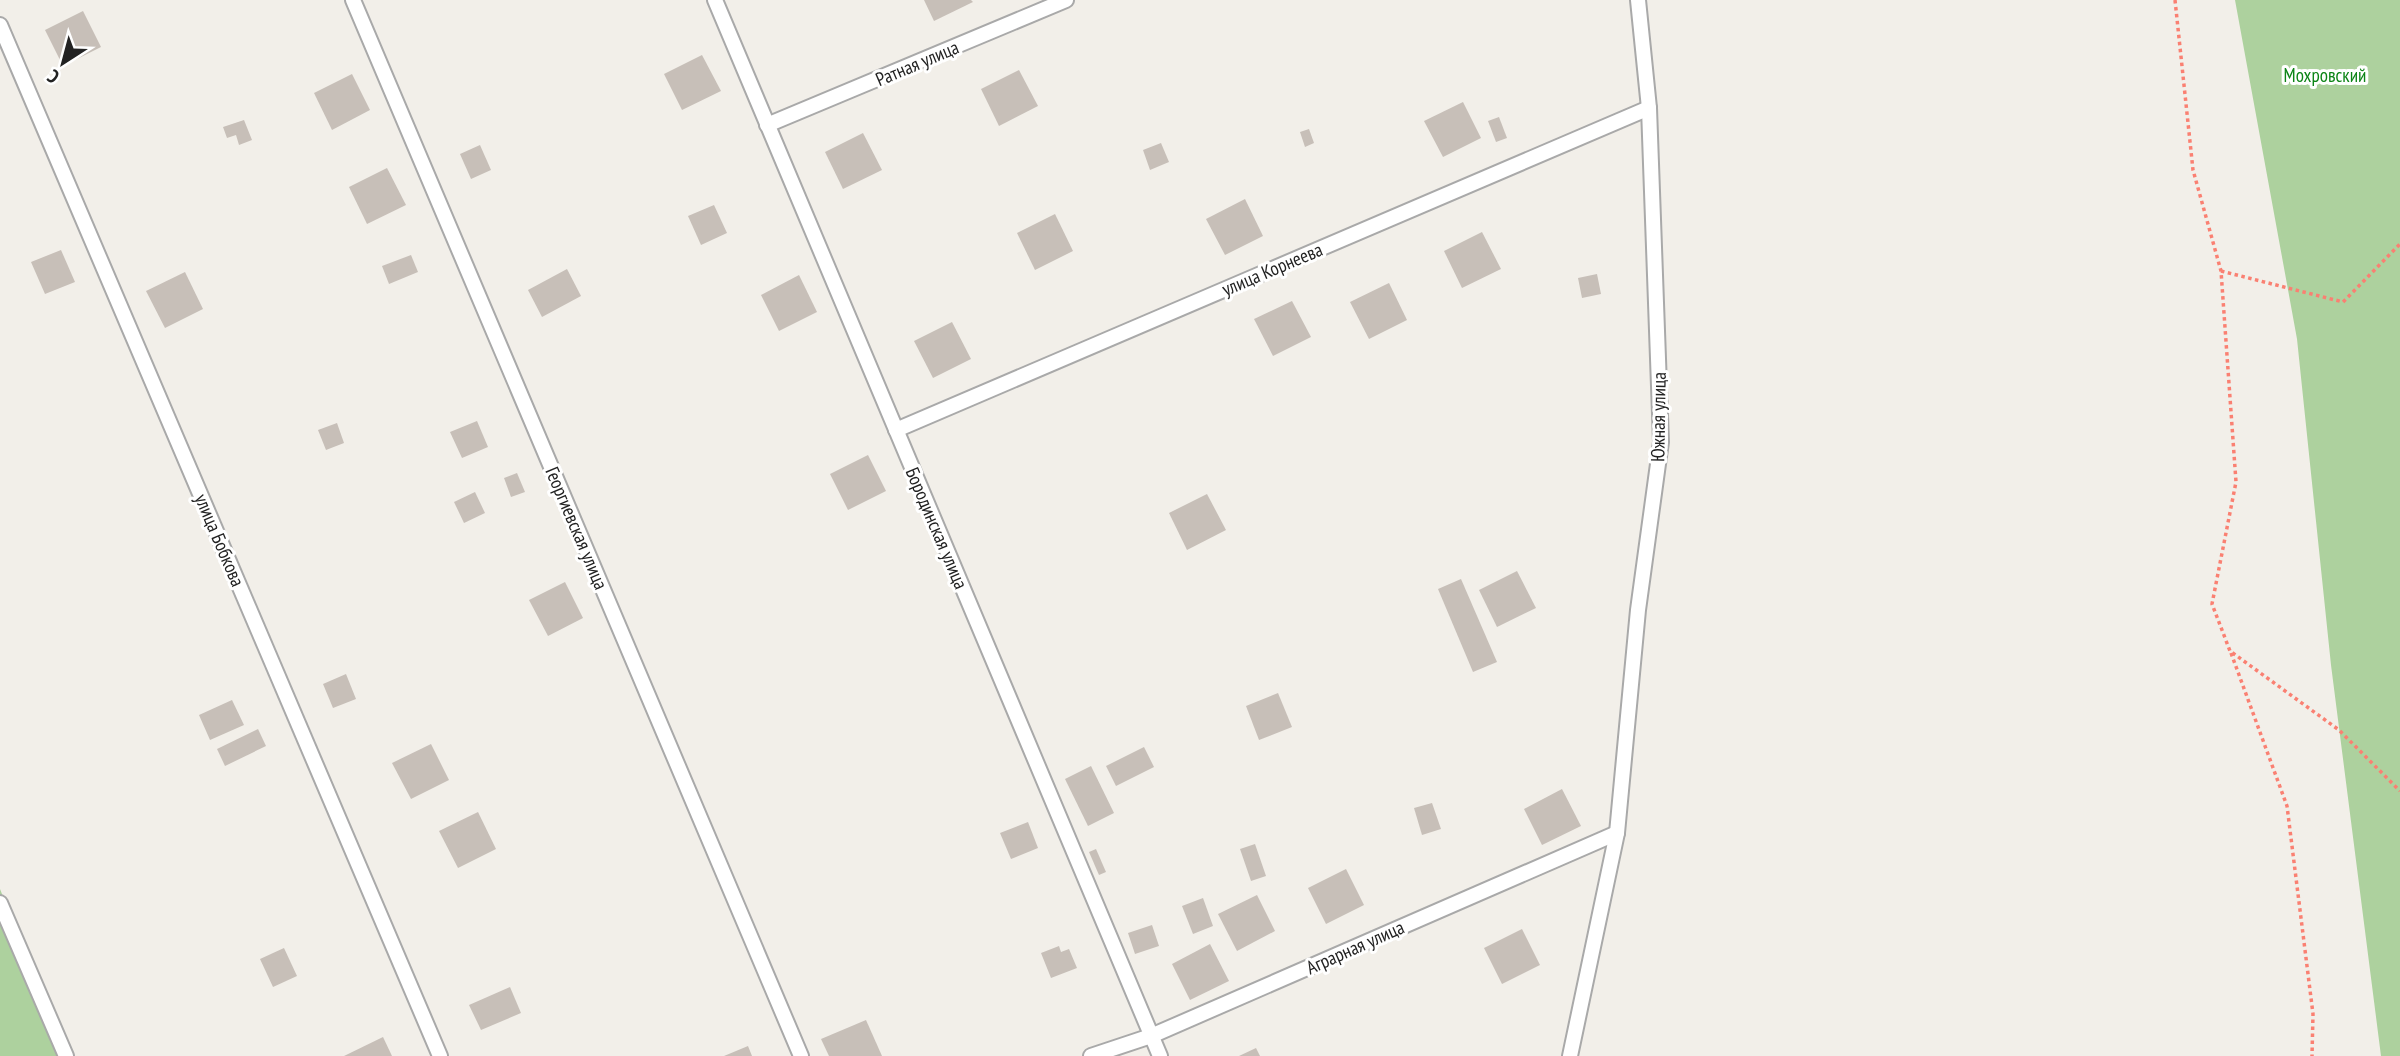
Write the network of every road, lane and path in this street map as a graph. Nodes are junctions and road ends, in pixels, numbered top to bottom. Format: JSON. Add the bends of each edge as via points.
{"nodes":[{"id":1,"x":353,"y":0,"type":"edge"},
{"id":2,"x":715,"y":0,"type":"edge"},
{"id":3,"x":1066,"y":0,"type":"edge"},
{"id":4,"x":1638,"y":0,"type":"edge"},
{"id":5,"x":2175,"y":0,"type":"edge"},
{"id":6,"x":0,"y":25,"type":"edge"},
{"id":7,"x":1649,"y":108,"type":"junction"},
{"id":8,"x":767,"y":125,"type":"junction"},
{"id":9,"x":2400,"y":244,"type":"edge"},
{"id":10,"x":2221,"y":271,"type":"junction"},
{"id":11,"x":896,"y":430,"type":"junction"},
{"id":12,"x":2230,"y":651,"type":"junction"},
{"id":13,"x":2400,"y":791,"type":"edge"},
{"id":14,"x":1617,"y":832,"type":"junction"},
{"id":15,"x":0,"y":903,"type":"edge"},
{"id":16,"x":1152,"y":1036,"type":"junction"},
{"id":17,"x":66,"y":1056,"type":"edge"},
{"id":18,"x":440,"y":1056,"type":"edge"},
{"id":19,"x":800,"y":1056,"type":"edge"},
{"id":20,"x":1091,"y":1056,"type":"edge"},
{"id":21,"x":1160,"y":1056,"type":"edge"},
{"id":22,"x":1570,"y":1056,"type":"edge"},
{"id":23,"x":2312,"y":1056,"type":"edge"}],
"edges":[{"from":1,"to":19,"type":"street","name":"Георгиевская улица"},
{"from":2,"to":8,"type":"street","name":"Бородинская улица"},
{"from":3,"to":8,"type":"street","name":"Ратная улица"},
{"from":4,"to":7,"type":"street","name":"Южная улица"},
{"from":5,"to":10,"type":"path","via":[[2193,170]]},
{"from":6,"to":18,"type":"street","name":"улица Бобкова"},
{"from":7,"to":11,"type":"street","name":"улица Корнеева"},
{"from":7,"to":14,"type":"street","name":"Южная улица","via":[[1661,442],[1638,610]]},
{"from":8,"to":11,"type":"street","name":"Бородинская улица"},
{"from":9,"to":10,"type":"path","via":[[2343,302]]},
{"from":10,"to":12,"type":"path","via":[[2236,482],[2212,604]]},
{"from":11,"to":16,"type":"street","name":"Бородинская улица"},
{"from":12,"to":13,"type":"path","via":[[2339,730]]},
{"from":12,"to":23,"type":"path","via":[[2287,806],[2313,1014]]},
{"from":14,"to":16,"type":"street","name":"Аграрная улица"},
{"from":14,"to":22,"type":"street","name":"Южная улица"},
{"from":15,"to":17,"type":"street"},
{"from":16,"to":20,"type":"street","name":"Аграрная улица"},
{"from":16,"to":21,"type":"street","name":"Бородинская улица"}]}
